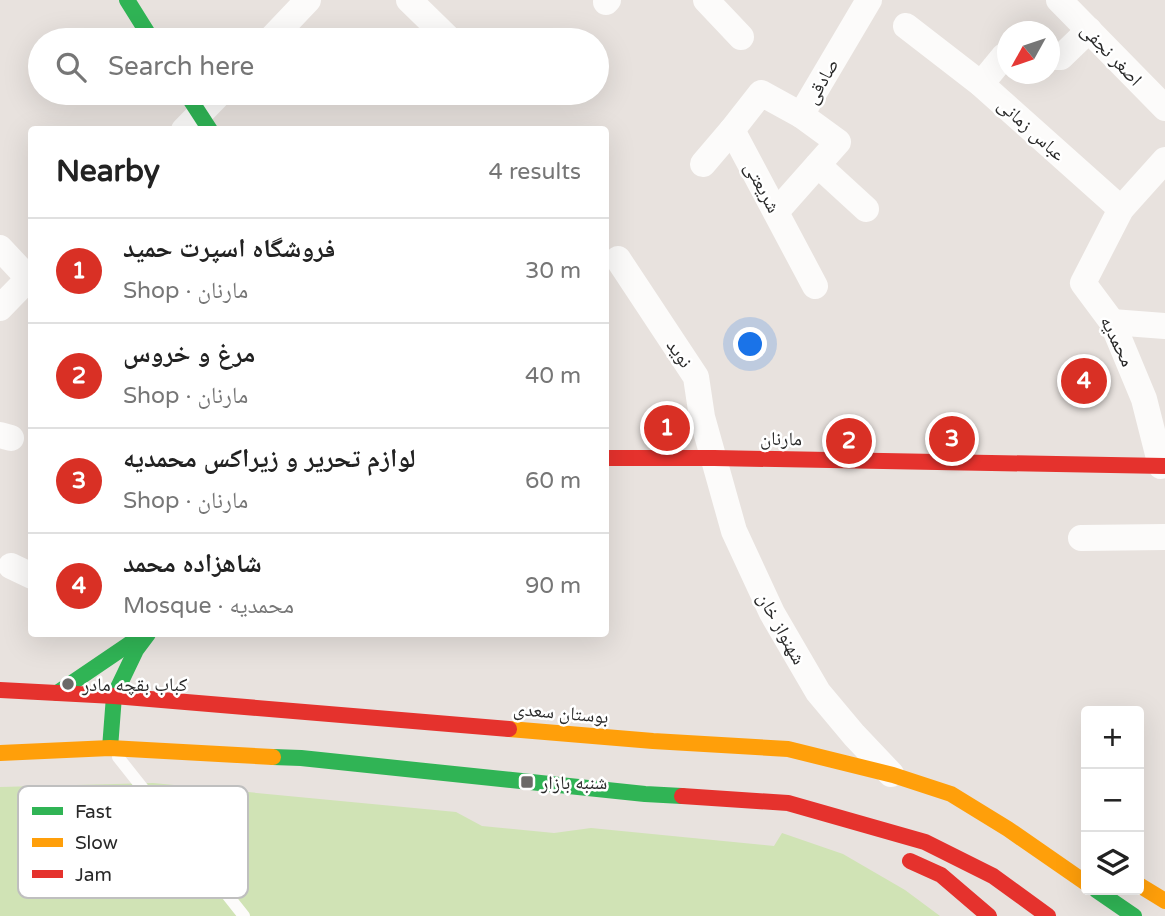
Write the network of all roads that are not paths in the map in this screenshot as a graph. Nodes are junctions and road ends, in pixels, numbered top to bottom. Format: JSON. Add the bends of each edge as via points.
{"nodes":[{"id":1,"x":127,"y":0,"type":"edge"},
{"id":2,"x":309,"y":0,"type":"edge"},
{"id":3,"x":409,"y":0,"type":"edge"},
{"id":4,"x":706,"y":0,"type":"edge"},
{"id":5,"x":869,"y":0,"type":"edge"},
{"id":6,"x":1059,"y":0,"type":"edge"},
{"id":7,"x":906,"y":26,"type":"dead end"},
{"id":8,"x":144,"y":28,"type":"edge"},
{"id":9,"x":282,"y":28,"type":"edge"},
{"id":10,"x":438,"y":28,"type":"edge"},
{"id":11,"x":1089,"y":30,"type":"junction"},
{"id":12,"x":741,"y":37,"type":"dead end"},
{"id":13,"x":1060,"y":57,"type":"edge"},
{"id":14,"x":997,"y":65,"type":"edge"},
{"id":15,"x":981,"y":84,"type":"junction"},
{"id":16,"x":1165,"y":108,"type":"edge"},
{"id":17,"x":802,"y":115,"type":"junction"},
{"id":18,"x":732,"y":131,"type":"junction"},
{"id":19,"x":1165,"y":160,"type":"edge"},
{"id":20,"x":702,"y":164,"type":"dead end"},
{"id":21,"x":818,"y":165,"type":"junction"},
{"id":22,"x":866,"y":209,"type":"dead end"},
{"id":23,"x":1121,"y":209,"type":"junction"},
{"id":24,"x":776,"y":212,"type":"junction"},
{"id":25,"x":0,"y":247,"type":"edge"},
{"id":26,"x":618,"y":259,"type":"dead end"},
{"id":27,"x":28,"y":274,"type":"edge"},
{"id":28,"x":28,"y":278,"type":"edge"},
{"id":29,"x":815,"y":286,"type":"dead end"},
{"id":30,"x":0,"y":308,"type":"edge"},
{"id":31,"x":1112,"y":322,"type":"junction"},
{"id":32,"x":1165,"y":326,"type":"edge"},
{"id":33,"x":609,"y":458,"type":"edge"},
{"id":34,"x":714,"y":458,"type":"junction"},
{"id":35,"x":1163,"y":466,"type":"edge"},
{"id":36,"x":1165,"y":537,"type":"edge"},
{"id":37,"x":1081,"y":538,"type":"dead end"},
{"id":38,"x":133,"y":637,"type":"edge"},
{"id":39,"x":0,"y":690,"type":"edge"},
{"id":40,"x":57,"y":693,"type":"junction"},
{"id":41,"x":114,"y":696,"type":"junction"},
{"id":42,"x":110,"y":748,"type":"junction"},
{"id":43,"x":0,"y":753,"type":"edge"},
{"id":44,"x":893,"y":775,"type":"junction"},
{"id":45,"x":140,"y":786,"type":"edge"},
{"id":46,"x":951,"y":794,"type":"junction"},
{"id":47,"x":788,"y":803,"type":"junction"},
{"id":48,"x":1018,"y":817,"type":"dead end"},
{"id":49,"x":870,"y":842,"type":"dead end"},
{"id":50,"x":894,"y":853,"type":"dead end"},
{"id":51,"x":1081,"y":880,"type":"edge"},
{"id":52,"x":1144,"y":888,"type":"edge"},
{"id":53,"x":1103,"y":895,"type":"edge"},
{"id":54,"x":230,"y":898,"type":"edge"},
{"id":55,"x":1165,"y":901,"type":"edge"},
{"id":56,"x":244,"y":916,"type":"edge"},
{"id":57,"x":989,"y":916,"type":"edge"},
{"id":58,"x":1048,"y":916,"type":"edge"},
{"id":59,"x":1134,"y":916,"type":"edge"}],
"edges":[{"from":1,"to":8,"type":"main road"},
{"from":2,"to":9,"type":"street"},
{"from":3,"to":10,"type":"street"},
{"from":4,"to":12,"type":"street"},
{"from":5,"to":17,"type":"street","name":"صادقی"},
{"from":6,"to":11,"type":"street","name":"اصغر نجفی"},
{"from":7,"to":15,"type":"street","name":"عباس زمانی"},
{"from":11,"to":13,"type":"street"},
{"from":11,"to":16,"type":"street","name":"اصغر نجفی"},
{"from":14,"to":15,"type":"street"},
{"from":15,"to":23,"type":"street","name":"عباس زمانی"},
{"from":17,"to":18,"type":"street","via":[[761,93]]},
{"from":17,"to":21,"type":"street","name":"صادقی","via":[[838,142]]},
{"from":18,"to":20,"type":"street"},
{"from":18,"to":24,"type":"street","name":"شریعتی"},
{"from":19,"to":23,"type":"street","name":"محمدیه"},
{"from":21,"to":22,"type":"street"},
{"from":21,"to":24,"type":"street","name":"صادقی"},
{"from":23,"to":31,"type":"street","name":"محمدیه","via":[[1083,283]]},
{"from":24,"to":29,"type":"street","name":"شریعتی"},
{"from":25,"to":27,"type":"street"},
{"from":26,"to":34,"type":"street","name":"نوید","via":[[696,377]]},
{"from":28,"to":30,"type":"street"},
{"from":31,"to":32,"type":"street"},
{"from":31,"to":35,"type":"street","name":"محمدیه","via":[[1144,399]]},
{"from":33,"to":34,"type":"main road","name":"مارنان"},
{"from":34,"to":35,"type":"main road","name":"مارنان"},
{"from":34,"to":44,"type":"street","name":"شهنواز خان","via":[[734,531],[772,613],[818,692]]},
{"from":36,"to":37,"type":"street"},
{"from":38,"to":40,"type":"main road"},
{"from":38,"to":41,"type":"main road","via":[[136,650]]},
{"from":39,"to":40,"type":"main road","name":"بوستان سعدی"},
{"from":40,"to":41,"type":"main road","name":"بوستان سعدی"},
{"from":41,"to":42,"type":"main road"},
{"from":41,"to":44,"type":"main road","name":"بوستان سعدی","via":[[788,749]]},
{"from":42,"to":43,"type":"main road"},
{"from":42,"to":45,"type":"lane"},
{"from":42,"to":47,"type":"main road","via":[[300,758],[645,794]]},
{"from":44,"to":46,"type":"main road","name":"بوستان سعدی"},
{"from":46,"to":48,"type":"main road"},
{"from":46,"to":51,"type":"main road","name":"بوستان سعدی"},
{"from":47,"to":49,"type":"main road"},
{"from":47,"to":58,"type":"main road","via":[[925,842],[993,876]]},
{"from":50,"to":57,"type":"main road","via":[[940,876]]},
{"from":52,"to":55,"type":"main road"},
{"from":53,"to":59,"type":"main road"},
{"from":54,"to":56,"type":"lane"}]}
